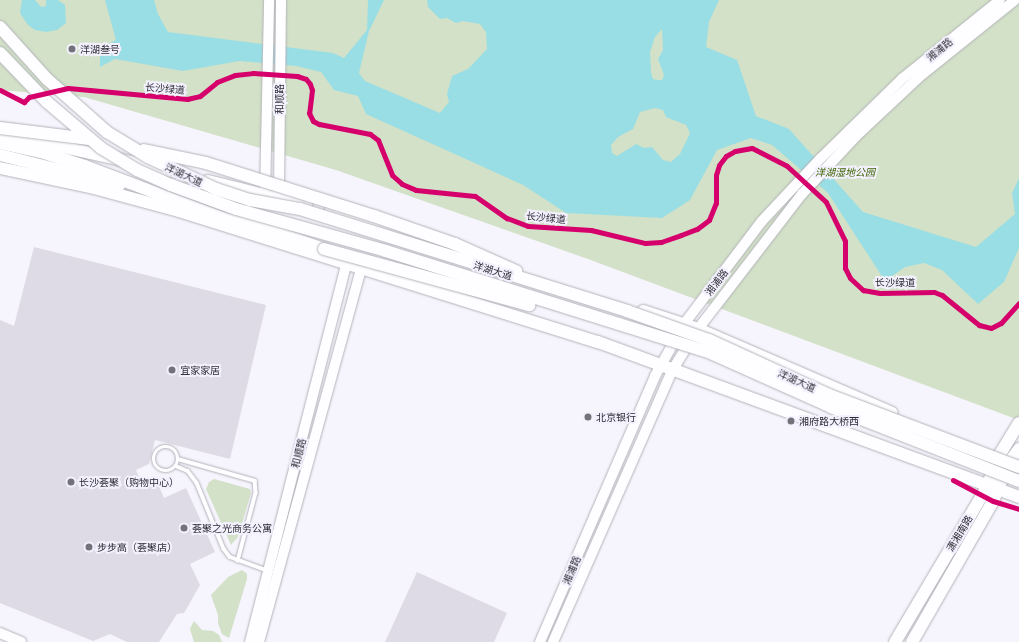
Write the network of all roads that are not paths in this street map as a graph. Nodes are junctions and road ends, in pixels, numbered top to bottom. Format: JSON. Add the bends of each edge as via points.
{"nodes":[{"id":1,"x":269,"y":0,"type":"edge"},
{"id":2,"x":281,"y":0,"type":"edge"},
{"id":3,"x":1000,"y":0,"type":"edge"},
{"id":4,"x":1015,"y":0,"type":"edge"},
{"id":5,"x":0,"y":27,"type":"edge"},
{"id":6,"x":0,"y":53,"type":"edge"},
{"id":7,"x":0,"y":128,"type":"edge"},
{"id":8,"x":0,"y":133,"type":"edge"},
{"id":9,"x":0,"y":144,"type":"edge"},
{"id":10,"x":0,"y":155,"type":"edge"},
{"id":11,"x":824,"y":162,"type":"junction"},
{"id":12,"x":0,"y":168,"type":"edge"},
{"id":13,"x":802,"y":186,"type":"junction"},
{"id":14,"x":142,"y":190,"type":"junction"},
{"id":15,"x":265,"y":196,"type":"junction"},
{"id":16,"x":279,"y":198,"type":"junction"},
{"id":17,"x":346,"y":264,"type":"junction"},
{"id":18,"x":361,"y":269,"type":"junction"},
{"id":19,"x":588,"y":299,"type":"junction"},
{"id":20,"x":575,"y":312,"type":"junction"},
{"id":21,"x":684,"y":324,"type":"junction"},
{"id":22,"x":698,"y":329,"type":"junction"},
{"id":23,"x":661,"y":364,"type":"junction"},
{"id":24,"x":673,"y":369,"type":"junction"},
{"id":25,"x":1019,"y":423,"type":"edge"},
{"id":26,"x":1019,"y":449,"type":"edge"},
{"id":27,"x":178,"y":459,"type":"junction"},
{"id":28,"x":997,"y":459,"type":"junction"},
{"id":29,"x":1016,"y":464,"type":"edge"},
{"id":30,"x":176,"y":466,"type":"junction"},
{"id":31,"x":1019,"y":481,"type":"edge"},
{"id":32,"x":987,"y":486,"type":"junction"},
{"id":33,"x":999,"y":490,"type":"junction"},
{"id":34,"x":1019,"y":497,"type":"edge"},
{"id":35,"x":238,"y":561,"type":"junction"},
{"id":36,"x":267,"y":571,"type":"junction"},
{"id":37,"x":0,"y":633,"type":"edge"},
{"id":38,"x":21,"y":642,"type":"edge"},
{"id":39,"x":250,"y":642,"type":"edge"},
{"id":40,"x":258,"y":642,"type":"edge"},
{"id":41,"x":540,"y":642,"type":"edge"},
{"id":42,"x":553,"y":642,"type":"edge"},
{"id":43,"x":895,"y":642,"type":"edge"},
{"id":44,"x":912,"y":642,"type":"edge"}],
"edges":[{"from":1,"to":15,"type":"main road","name":"和顺路"},
{"from":2,"to":16,"type":"main road","name":"和顺路","via":[[278,77]]},
{"from":3,"to":11,"type":"main road","name":"湘浦路","via":[[903,78]]},
{"from":4,"to":11,"type":"main road","name":"湘浦路","via":[[919,77]]},
{"from":5,"to":19,"type":"main road","name":"洋湖大道","bridge":true,"via":[[47,79],[97,124],[148,157],[216,189],[250,200],[300,209]]},
{"from":6,"to":20,"type":"main road","name":"洋湖大道","bridge":true,"via":[[28,84],[72,125],[101,148],[137,170],[236,210],[386,251]]},
{"from":7,"to":19,"type":"main road","bridge":true,"via":[[78,137],[206,164],[425,233],[560,290]]},
{"from":8,"to":15,"type":"main road","via":[[158,167]]},
{"from":9,"to":14,"type":"main road","via":[[41,152],[85,166]]},
{"from":10,"to":14,"type":"main road"},
{"from":11,"to":13,"type":"main road","name":"湘浦路"},
{"from":12,"to":17,"type":"main road","via":[[94,188],[179,211]]},
{"from":13,"to":21,"type":"main road","name":"湘浦路","via":[[762,221]]},
{"from":13,"to":22,"type":"main road","name":"湘浦路"},
{"from":14,"to":20,"type":"main road","bridge":true,"via":[[222,218],[419,276],[543,308]]},
{"from":15,"to":16,"type":"main road"},
{"from":16,"to":21,"type":"main road","via":[[399,233]]},
{"from":17,"to":18,"type":"main road"},
{"from":17,"to":36,"type":"main road","name":"和顺路"},
{"from":18,"to":23,"type":"main road"},
{"from":18,"to":40,"type":"main road","name":"和顺路"},
{"from":19,"to":29,"type":"main road","name":"洋湖大道","bridge":true,"via":[[709,340],[829,395]]},
{"from":20,"to":31,"type":"main road","name":"洋湖大道","bridge":true,"via":[[706,351],[838,410]]},
{"from":21,"to":22,"type":"main road"},
{"from":21,"to":23,"type":"main road","name":"湘浦路"},
{"from":22,"to":24,"type":"main road","name":"湘浦路"},
{"from":22,"to":28,"type":"main road"},
{"from":23,"to":24,"type":"main road"},
{"from":23,"to":41,"type":"main road","name":"湘浦路"},
{"from":24,"to":32,"type":"main road"},
{"from":24,"to":42,"type":"main road","name":"湘浦路"},
{"from":25,"to":28,"type":"main road","name":"潇湘南路"},
{"from":26,"to":29,"type":"main road","name":"潇湘南路"},
{"from":27,"to":30,"type":"lane"},
{"from":27,"to":30,"type":"lane","via":[[172,449],[165,447],[158,450],[153,457],[154,465],[161,471],[169,471]]},
{"from":27,"to":35,"type":"lane","via":[[255,481],[256,493]]},
{"from":28,"to":29,"type":"main road"},
{"from":28,"to":32,"type":"main road","name":"潇湘南路"},
{"from":29,"to":33,"type":"main road","name":"潇湘南路"},
{"from":30,"to":35,"type":"lane","via":[[188,471],[197,483],[224,549],[230,557]]},
{"from":32,"to":33,"type":"main road"},
{"from":32,"to":43,"type":"main road","name":"潇湘南路"},
{"from":33,"to":34,"type":"main road"},
{"from":33,"to":44,"type":"main road","name":"潇湘南路"},
{"from":35,"to":36,"type":"lane"},
{"from":36,"to":39,"type":"main road","name":"和顺路"},
{"from":37,"to":38,"type":"main road"}]}
